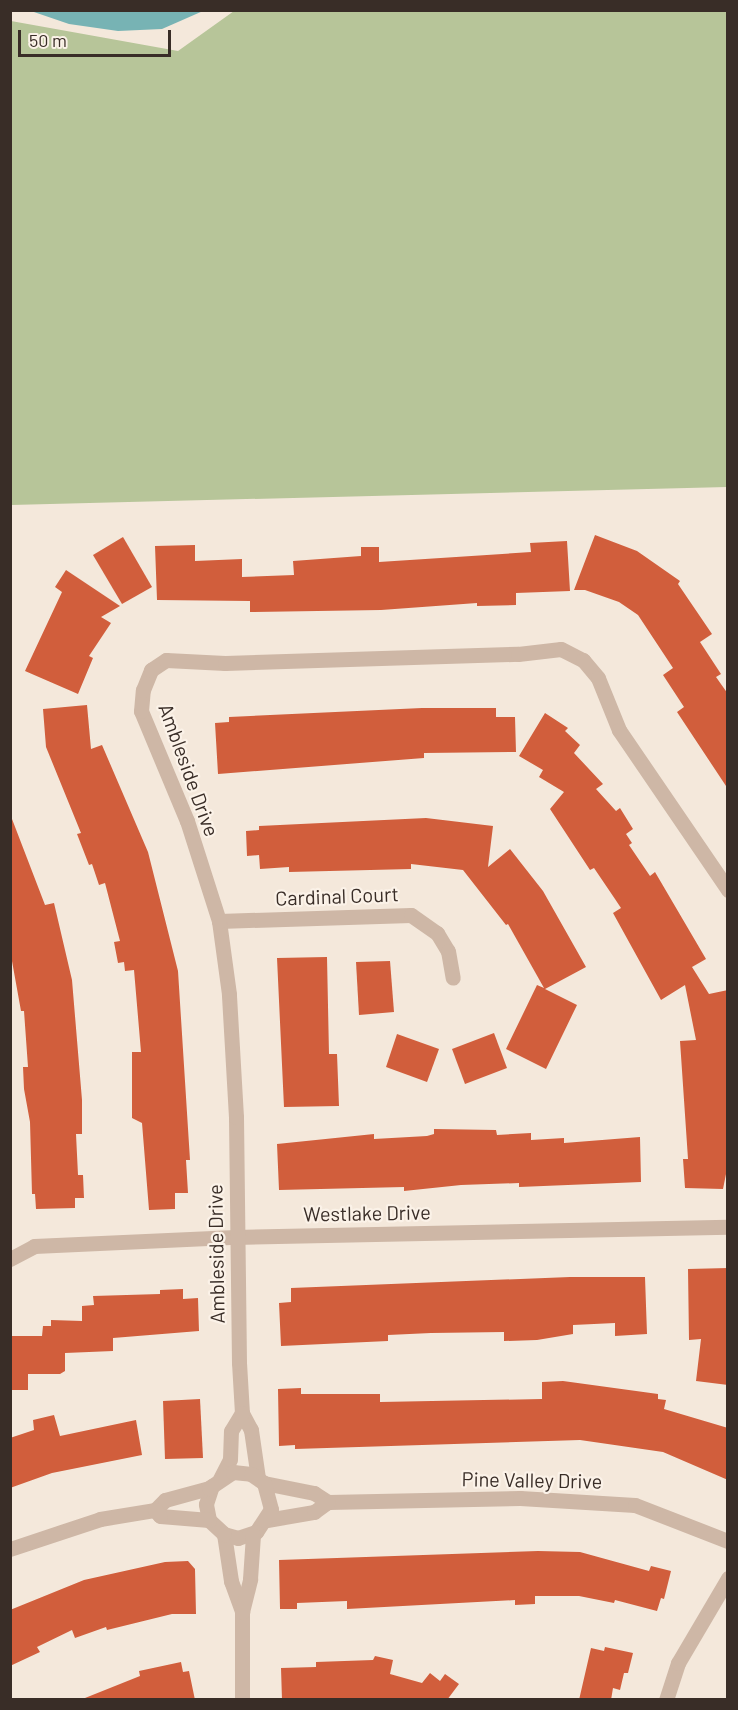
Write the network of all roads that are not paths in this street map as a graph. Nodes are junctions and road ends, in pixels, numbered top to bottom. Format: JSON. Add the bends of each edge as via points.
{"nodes":[{"id":1,"x":728,"y":890,"type":"edge"},
{"id":2,"x":219,"y":921,"type":"junction"},
{"id":3,"x":453,"y":978,"type":"dead end"},
{"id":4,"x":728,"y":1227,"type":"edge"},
{"id":5,"x":235,"y":1237,"type":"junction"},
{"id":6,"x":10,"y":1259,"type":"edge"},
{"id":7,"x":242,"y":1413,"type":"junction"},
{"id":8,"x":261,"y":1480,"type":"junction"},
{"id":9,"x":216,"y":1482,"type":"junction"},
{"id":10,"x":328,"y":1502,"type":"junction"},
{"id":11,"x":155,"y":1510,"type":"junction"},
{"id":12,"x":209,"y":1520,"type":"junction"},
{"id":13,"x":267,"y":1520,"type":"junction"},
{"id":14,"x":224,"y":1534,"type":"junction"},
{"id":15,"x":253,"y":1535,"type":"junction"},
{"id":16,"x":728,"y":1540,"type":"edge"},
{"id":17,"x":10,"y":1549,"type":"edge"},
{"id":18,"x":728,"y":1578,"type":"edge"},
{"id":19,"x":242,"y":1612,"type":"junction"},
{"id":20,"x":242,"y":1700,"type":"edge"},
{"id":21,"x":666,"y":1700,"type":"edge"}],
"edges":[{"from":1,"to":2,"type":"street","name":"Ambleside Drive","via":[[619,730],[598,678],[583,660],[561,649],[518,654],[237,663],[166,660],[151,670],[143,690],[141,711],[187,821]]},
{"from":2,"to":3,"type":"street","name":"Cardinal Court","via":[[411,915],[437,933],[448,951]]},
{"from":2,"to":5,"type":"street","name":"Ambleside Drive","via":[[229,994],[235,1106]]},
{"from":4,"to":5,"type":"street","name":"Westlake Drive"},
{"from":5,"to":6,"type":"street","name":"Westlake Drive","via":[[34,1246]]},
{"from":5,"to":7,"type":"street","name":"Ambleside Drive"},
{"from":7,"to":8,"type":"street","name":"Ambleside Drive","via":[[250,1430]]},
{"from":7,"to":9,"type":"street","name":"Ambleside Drive","via":[[231,1431],[230,1459]]},
{"from":8,"to":9,"type":"street","name":"Pine Valley Drive","via":[[240,1471]]},
{"from":8,"to":10,"type":"street","name":"Pine Valley Drive","via":[[314,1493]]},
{"from":8,"to":13,"type":"street","via":[[270,1499]]},
{"from":9,"to":11,"type":"street","name":"Pine Valley Drive","via":[[165,1500]]},
{"from":9,"to":12,"type":"street","via":[[206,1504]]},
{"from":10,"to":13,"type":"street","name":"Pine Valley Drive","via":[[314,1512]]},
{"from":10,"to":16,"type":"street","name":"Pine Valley Drive","via":[[520,1498],[608,1502],[635,1505]]},
{"from":11,"to":12,"type":"street","name":"Pine Valley Drive","via":[[160,1516]]},
{"from":11,"to":17,"type":"street","name":"Pine Valley Drive","via":[[100,1520]]},
{"from":12,"to":14,"type":"street"},
{"from":13,"to":15,"type":"street"},
{"from":14,"to":15,"type":"street","via":[[238,1538]]},
{"from":14,"to":19,"type":"street","via":[[231,1581]]},
{"from":15,"to":19,"type":"street","via":[[250,1579]]},
{"from":18,"to":21,"type":"street","via":[[678,1663]]},
{"from":19,"to":20,"type":"street"}]}
